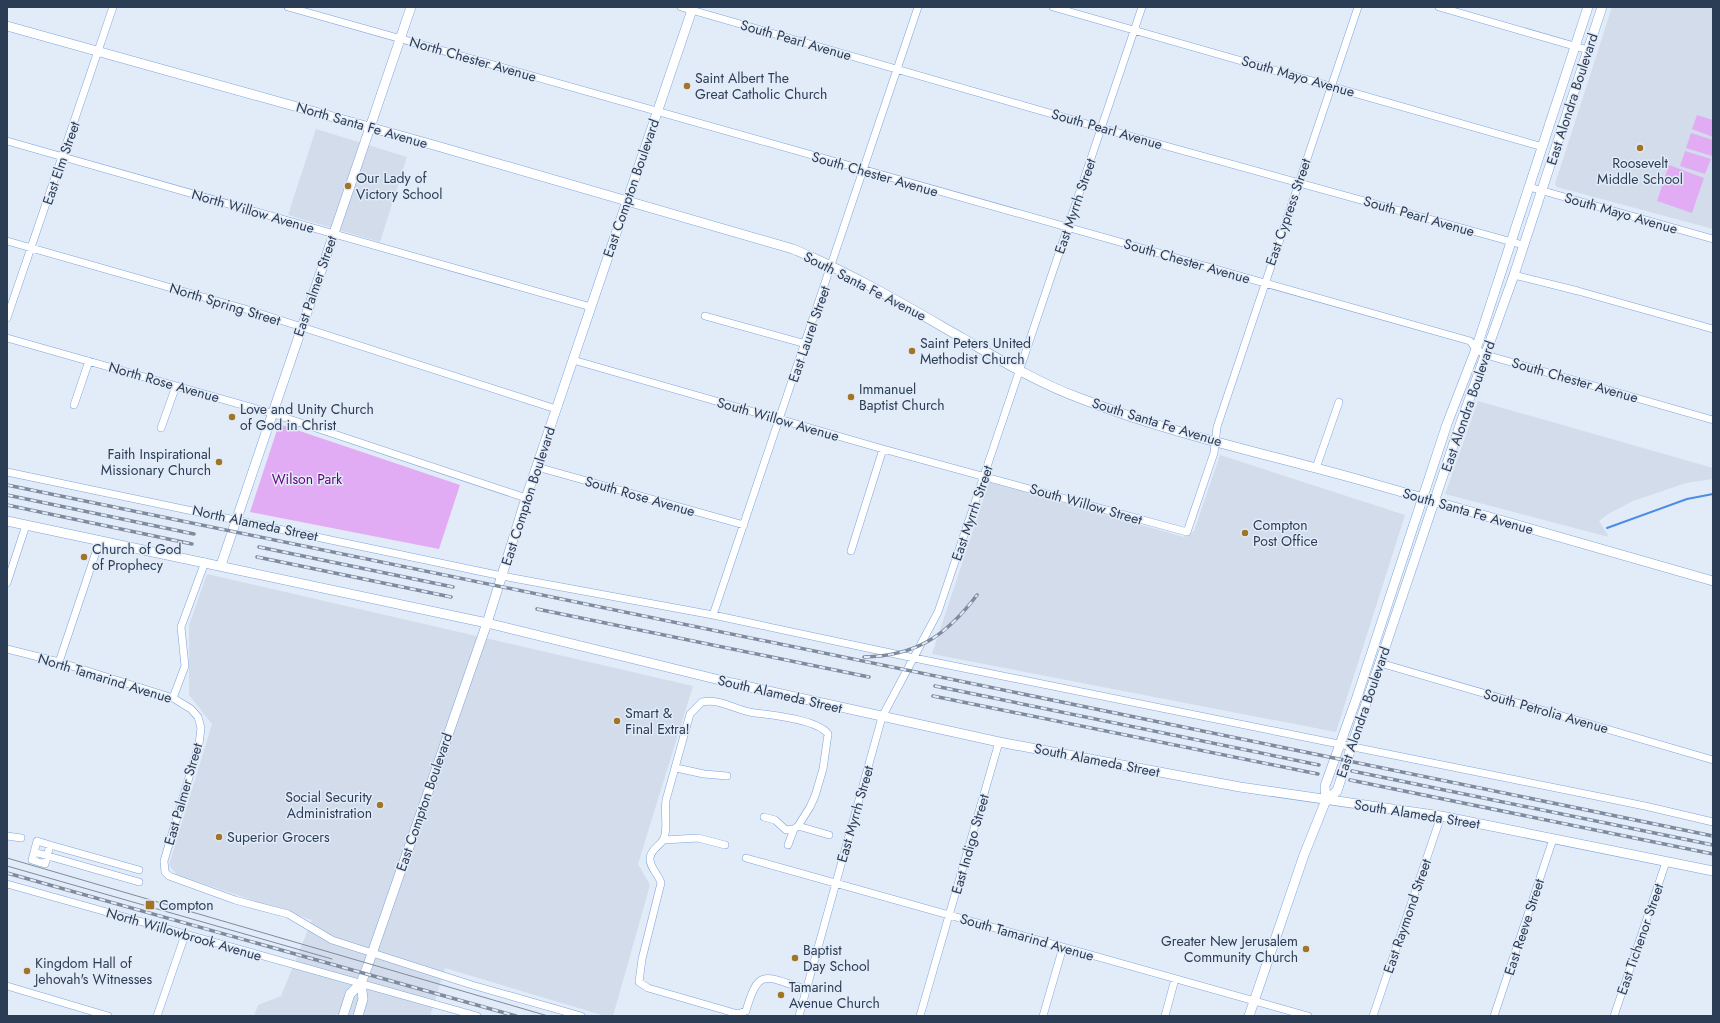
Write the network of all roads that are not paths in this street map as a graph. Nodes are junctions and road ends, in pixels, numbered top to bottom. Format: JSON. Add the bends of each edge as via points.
{"nodes":[{"id":1,"x":114,"y":7,"type":"edge"},
{"id":2,"x":288,"y":7,"type":"edge"},
{"id":3,"x":411,"y":7,"type":"edge"},
{"id":4,"x":681,"y":7,"type":"edge"},
{"id":5,"x":918,"y":7,"type":"edge"},
{"id":6,"x":1053,"y":7,"type":"edge"},
{"id":7,"x":1142,"y":7,"type":"edge"},
{"id":8,"x":1358,"y":7,"type":"edge"},
{"id":9,"x":1439,"y":7,"type":"edge"},
{"id":10,"x":1588,"y":7,"type":"edge"},
{"id":11,"x":1602,"y":7,"type":"edge"},
{"id":12,"x":693,"y":9,"type":"edge"},
{"id":13,"x":7,"y":26,"type":"edge"},
{"id":14,"x":1134,"y":30,"type":"junction"},
{"id":15,"x":400,"y":38,"type":"junction"},
{"id":16,"x":1576,"y":46,"type":"junction"},
{"id":17,"x":1588,"y":50,"type":"junction"},
{"id":18,"x":98,"y":51,"type":"junction"},
{"id":19,"x":898,"y":69,"type":"junction"},
{"id":20,"x":1332,"y":86,"type":"junction"},
{"id":21,"x":657,"y":111,"type":"junction"},
{"id":22,"x":368,"y":127,"type":"junction"},
{"id":23,"x":1101,"y":128,"type":"junction"},
{"id":24,"x":7,"y":141,"type":"edge"},
{"id":25,"x":1543,"y":147,"type":"junction"},
{"id":26,"x":64,"y":156,"type":"junction"},
{"id":27,"x":863,"y":171,"type":"junction"},
{"id":28,"x":1299,"y":182,"type":"junction"},
{"id":29,"x":1529,"y":188,"type":"junction"},
{"id":30,"x":1541,"y":191,"type":"junction"},
{"id":31,"x":626,"y":201,"type":"junction"},
{"id":32,"x":1068,"y":226,"type":"junction"},
{"id":33,"x":334,"y":234,"type":"junction"},
{"id":34,"x":1713,"y":239,"type":"edge"},
{"id":35,"x":7,"y":241,"type":"edge"},
{"id":36,"x":1512,"y":242,"type":"junction"},
{"id":37,"x":1523,"y":245,"type":"junction"},
{"id":38,"x":32,"y":248,"type":"junction"},
{"id":39,"x":832,"y":266,"type":"junction"},
{"id":40,"x":1514,"y":275,"type":"junction"},
{"id":41,"x":1264,"y":282,"type":"junction"},
{"id":42,"x":591,"y":307,"type":"junction"},
{"id":43,"x":705,"y":316,"type":"dead end"},
{"id":44,"x":7,"y":318,"type":"edge"},
{"id":45,"x":301,"y":327,"type":"junction"},
{"id":46,"x":1713,"y":329,"type":"edge"},
{"id":47,"x":7,"y":338,"type":"edge"},
{"id":48,"x":806,"y":344,"type":"junction"},
{"id":49,"x":1476,"y":349,"type":"junction"},
{"id":50,"x":1486,"y":355,"type":"junction"},
{"id":51,"x":573,"y":360,"type":"junction"},
{"id":52,"x":89,"y":361,"type":"junction"},
{"id":53,"x":1020,"y":371,"type":"junction"},
{"id":54,"x":176,"y":386,"type":"junction"},
{"id":55,"x":1338,"y":402,"type":"dead end"},
{"id":56,"x":74,"y":405,"type":"dead end"},
{"id":57,"x":556,"y":409,"type":"junction"},
{"id":58,"x":271,"y":413,"type":"junction"},
{"id":59,"x":779,"y":419,"type":"junction"},
{"id":60,"x":1713,"y":420,"type":"edge"},
{"id":61,"x":161,"y":428,"type":"dead end"},
{"id":62,"x":1215,"y":441,"type":"junction"},
{"id":63,"x":883,"y":449,"type":"junction"},
{"id":64,"x":537,"y":467,"type":"junction"},
{"id":65,"x":1316,"y":468,"type":"junction"},
{"id":66,"x":7,"y":472,"type":"edge"},
{"id":67,"x":985,"y":476,"type":"junction"},
{"id":68,"x":526,"y":498,"type":"junction"},
{"id":69,"x":1422,"y":498,"type":"junction"},
{"id":70,"x":1435,"y":502,"type":"junction"},
{"id":71,"x":235,"y":519,"type":"junction"},
{"id":72,"x":7,"y":520,"type":"edge"},
{"id":73,"x":26,"y":525,"type":"junction"},
{"id":74,"x":744,"y":525,"type":"junction"},
{"id":75,"x":1187,"y":532,"type":"joint"},
{"id":76,"x":100,"y":540,"type":"junction"},
{"id":77,"x":850,"y":551,"type":"dead end"},
{"id":78,"x":205,"y":562,"type":"junction"},
{"id":79,"x":220,"y":565,"type":"junction"},
{"id":80,"x":502,"y":576,"type":"junction"},
{"id":81,"x":1713,"y":581,"type":"edge"},
{"id":82,"x":7,"y":583,"type":"edge"},
{"id":83,"x":713,"y":615,"type":"junction"},
{"id":84,"x":487,"y":623,"type":"junction"},
{"id":85,"x":7,"y":649,"type":"edge"},
{"id":86,"x":914,"y":658,"type":"junction"},
{"id":87,"x":59,"y":662,"type":"junction"},
{"id":88,"x":1380,"y":663,"type":"junction"},
{"id":89,"x":173,"y":698,"type":"junction"},
{"id":90,"x":198,"y":717,"type":"joint"},
{"id":91,"x":882,"y":717,"type":"junction"},
{"id":92,"x":999,"y":742,"type":"junction"},
{"id":93,"x":1340,"y":744,"type":"junction"},
{"id":94,"x":1351,"y":747,"type":"junction"},
{"id":95,"x":1713,"y":760,"type":"edge"},
{"id":96,"x":676,"y":768,"type":"junction"},
{"id":97,"x":727,"y":776,"type":"dead end"},
{"id":98,"x":1326,"y":800,"type":"junction"},
{"id":99,"x":1441,"y":816,"type":"junction"},
{"id":100,"x":764,"y":817,"type":"dead end"},
{"id":101,"x":1713,"y":822,"type":"edge"},
{"id":102,"x":796,"y":828,"type":"junction"},
{"id":103,"x":829,"y":835,"type":"dead end"},
{"id":104,"x":7,"y":836,"type":"edge"},
{"id":105,"x":21,"y":838,"type":"dead end"},
{"id":106,"x":1553,"y":839,"type":"junction"},
{"id":107,"x":664,"y":840,"type":"junction"},
{"id":108,"x":50,"y":845,"type":"junction"},
{"id":109,"x":725,"y":845,"type":"dead end"},
{"id":110,"x":788,"y":845,"type":"dead end"},
{"id":111,"x":47,"y":855,"type":"junction"},
{"id":112,"x":746,"y":858,"type":"dead end"},
{"id":113,"x":1666,"y":862,"type":"junction"},
{"id":114,"x":139,"y":870,"type":"dead end"},
{"id":115,"x":1713,"y":871,"type":"edge"},
{"id":116,"x":139,"y":882,"type":"dead end"},
{"id":117,"x":7,"y":884,"type":"edge"},
{"id":118,"x":836,"y":884,"type":"junction"},
{"id":119,"x":949,"y":915,"type":"junction"},
{"id":120,"x":185,"y":935,"type":"junction"},
{"id":121,"x":1063,"y":947,"type":"junction"},
{"id":122,"x":372,"y":953,"type":"junction"},
{"id":123,"x":1175,"y":979,"type":"junction"},
{"id":124,"x":361,"y":984,"type":"junction"},
{"id":125,"x":7,"y":986,"type":"edge"},
{"id":126,"x":806,"y":989,"type":"junction"},
{"id":127,"x":1254,"y":1001,"type":"junction"},
{"id":128,"x":108,"y":1016,"type":"edge"},
{"id":129,"x":157,"y":1016,"type":"edge"},
{"id":130,"x":343,"y":1016,"type":"edge"},
{"id":131,"x":358,"y":1016,"type":"edge"},
{"id":132,"x":476,"y":1016,"type":"edge"},
{"id":133,"x":581,"y":1016,"type":"edge"},
{"id":134,"x":799,"y":1016,"type":"edge"},
{"id":135,"x":920,"y":1016,"type":"edge"},
{"id":136,"x":1043,"y":1016,"type":"edge"},
{"id":137,"x":1165,"y":1016,"type":"edge"},
{"id":138,"x":1249,"y":1016,"type":"edge"},
{"id":139,"x":1308,"y":1016,"type":"edge"},
{"id":140,"x":1373,"y":1016,"type":"edge"},
{"id":141,"x":1494,"y":1016,"type":"edge"},
{"id":142,"x":1614,"y":1016,"type":"edge"}],
"edges":[{"from":1,"to":18,"type":"street","name":"East Elm Street"},
{"from":2,"to":15,"type":"street","name":"North Chester Avenue"},
{"from":3,"to":15,"type":"main road","name":"East Palmer Street"},
{"from":4,"to":12,"type":"street","name":"South Pearl Avenue"},
{"from":5,"to":19,"type":"street","name":"East Laurel Street"},
{"from":6,"to":14,"type":"street","name":"South Mayo Avenue"},
{"from":7,"to":14,"type":"street","name":"East Myrrh Street"},
{"from":8,"to":20,"type":"street","name":"East Cypress Street"},
{"from":9,"to":16,"type":"street"},
{"from":10,"to":16,"type":"main road","name":"East Alondra Boulevard"},
{"from":11,"to":17,"type":"main road","name":"East Alondra Boulevard"},
{"from":12,"to":19,"type":"street","name":"South Pearl Avenue"},
{"from":12,"to":21,"type":"main road","name":"East Compton Boulevard"},
{"from":13,"to":18,"type":"main road","name":"North Santa Fe Avenue"},
{"from":14,"to":20,"type":"street","name":"South Mayo Avenue"},
{"from":14,"to":23,"type":"street","name":"East Myrrh Street"},
{"from":15,"to":21,"type":"street","name":"North Chester Avenue"},
{"from":15,"to":22,"type":"main road","name":"East Palmer Street"},
{"from":16,"to":17,"type":"street"},
{"from":16,"to":25,"type":"main road","name":"East Alondra Boulevard"},
{"from":17,"to":30,"type":"main road","name":"East Alondra Boulevard"},
{"from":18,"to":22,"type":"main road","name":"North Santa Fe Avenue"},
{"from":18,"to":26,"type":"street","name":"East Elm Street"},
{"from":19,"to":23,"type":"street","name":"South Pearl Avenue"},
{"from":19,"to":27,"type":"street","name":"East Laurel Street"},
{"from":20,"to":25,"type":"street","name":"South Mayo Avenue"},
{"from":20,"to":28,"type":"street","name":"East Cypress Street"},
{"from":21,"to":27,"type":"street","name":"South Chester Avenue"},
{"from":21,"to":31,"type":"main road","name":"East Compton Boulevard"},
{"from":22,"to":31,"type":"main road","name":"North Santa Fe Avenue"},
{"from":22,"to":33,"type":"main road","name":"East Palmer Street"},
{"from":23,"to":28,"type":"street","name":"South Pearl Avenue"},
{"from":23,"to":32,"type":"street","name":"East Myrrh Street"},
{"from":24,"to":26,"type":"street","name":"North Willow Avenue"},
{"from":25,"to":29,"type":"main road","name":"East Alondra Boulevard"},
{"from":26,"to":33,"type":"street","name":"North Willow Avenue"},
{"from":26,"to":38,"type":"street","name":"East Elm Street"},
{"from":27,"to":32,"type":"street","name":"South Chester Avenue"},
{"from":27,"to":39,"type":"street","name":"East Laurel Street"},
{"from":28,"to":36,"type":"street","name":"South Pearl Avenue"},
{"from":28,"to":41,"type":"street","name":"East Cypress Street"},
{"from":29,"to":30,"type":"street","name":"South Mayo Avenue"},
{"from":29,"to":36,"type":"main road","name":"East Alondra Boulevard"},
{"from":30,"to":34,"type":"street","name":"South Mayo Avenue"},
{"from":30,"to":37,"type":"main road","name":"East Alondra Boulevard"},
{"from":31,"to":39,"type":"main road","name":"South Santa Fe Avenue","via":[[793,249]]},
{"from":31,"to":42,"type":"main road","name":"East Compton Boulevard"},
{"from":32,"to":41,"type":"street","name":"South Chester Avenue"},
{"from":32,"to":53,"type":"street","name":"East Myrrh Street"},
{"from":33,"to":42,"type":"street","name":"North Willow Avenue"},
{"from":33,"to":45,"type":"main road","name":"East Palmer Street"},
{"from":35,"to":38,"type":"street","name":"North Spring Street"},
{"from":36,"to":37,"type":"street","name":"South Pearl Avenue"},
{"from":36,"to":49,"type":"main road","name":"East Alondra Boulevard"},
{"from":37,"to":40,"type":"main road","name":"East Alondra Boulevard"},
{"from":38,"to":44,"type":"street","name":"East Elm Street"},
{"from":38,"to":45,"type":"street","name":"North Spring Street"},
{"from":39,"to":48,"type":"street","name":"East Laurel Street"},
{"from":39,"to":53,"type":"main road","name":"South Santa Fe Avenue"},
{"from":40,"to":46,"type":"street"},
{"from":40,"to":50,"type":"main road","name":"East Alondra Boulevard"},
{"from":41,"to":49,"type":"street","name":"South Chester Avenue","via":[[1470,341]]},
{"from":41,"to":62,"type":"street","name":"East Cypress Street","via":[[1217,427]]},
{"from":42,"to":51,"type":"main road","name":"East Compton Boulevard"},
{"from":43,"to":48,"type":"street"},
{"from":45,"to":57,"type":"street","name":"North Spring Street"},
{"from":45,"to":58,"type":"main road","name":"East Palmer Street"},
{"from":47,"to":52,"type":"street","name":"North Rose Avenue"},
{"from":48,"to":59,"type":"street","name":"East Laurel Street"},
{"from":49,"to":50,"type":"street","name":"South Chester Avenue"},
{"from":49,"to":69,"type":"main road","name":"East Alondra Boulevard"},
{"from":50,"to":60,"type":"street","name":"South Chester Avenue"},
{"from":50,"to":70,"type":"main road","name":"East Alondra Boulevard"},
{"from":51,"to":57,"type":"main road","name":"East Compton Boulevard"},
{"from":51,"to":59,"type":"street","name":"South Willow Avenue"},
{"from":52,"to":54,"type":"street","name":"North Rose Avenue"},
{"from":52,"to":56,"type":"street"},
{"from":53,"to":62,"type":"main road","name":"South Santa Fe Avenue","via":[[1080,399]]},
{"from":53,"to":67,"type":"street","name":"East Myrrh Street"},
{"from":54,"to":58,"type":"street","name":"North Rose Avenue"},
{"from":54,"to":61,"type":"street"},
{"from":55,"to":65,"type":"street"},
{"from":57,"to":64,"type":"main road","name":"East Compton Boulevard"},
{"from":58,"to":68,"type":"street","name":"North Rose Avenue"},
{"from":58,"to":71,"type":"main road","name":"East Palmer Street"},
{"from":59,"to":63,"type":"street","name":"South Willow Avenue"},
{"from":59,"to":74,"type":"street","name":"East Laurel Street"},
{"from":62,"to":65,"type":"main road","name":"South Santa Fe Avenue"},
{"from":62,"to":75,"type":"street","name":"East Cypress Street","via":[[1214,453]]},
{"from":63,"to":67,"type":"street","name":"South Willow Avenue"},
{"from":63,"to":77,"type":"street"},
{"from":64,"to":68,"type":"main road","name":"East Compton Boulevard"},
{"from":64,"to":74,"type":"street","name":"South Rose Avenue"},
{"from":65,"to":69,"type":"main road","name":"South Santa Fe Avenue"},
{"from":66,"to":71,"type":"street","name":"North Alameda Street"},
{"from":67,"to":75,"type":"street","name":"South Willow Street"},
{"from":67,"to":86,"type":"street","name":"East Myrrh Street","via":[[938,612]]},
{"from":68,"to":80,"type":"main road","name":"East Compton Boulevard"},
{"from":69,"to":70,"type":"main road","name":"South Santa Fe Avenue"},
{"from":69,"to":93,"type":"main road","name":"East Alondra Boulevard"},
{"from":70,"to":81,"type":"main road","name":"South Santa Fe Avenue"},
{"from":70,"to":88,"type":"main road","name":"East Alondra Boulevard"},
{"from":71,"to":79,"type":"main road","name":"East Palmer Street"},
{"from":71,"to":80,"type":"street","name":"North Alameda Street"},
{"from":72,"to":73,"type":"main road"},
{"from":73,"to":76,"type":"main road"},
{"from":73,"to":82,"type":"street"},
{"from":74,"to":83,"type":"street","name":"East Laurel Street"},
{"from":76,"to":78,"type":"main road"},
{"from":76,"to":87,"type":"street"},
{"from":78,"to":79,"type":"main road"},
{"from":78,"to":89,"type":"street","via":[[181,627],[184,666]]},
{"from":79,"to":84,"type":"main road"},
{"from":80,"to":83,"type":"street"},
{"from":80,"to":84,"type":"main road","name":"East Compton Boulevard"},
{"from":83,"to":86,"type":"street"},
{"from":84,"to":91,"type":"main road","name":"South Alameda Street"},
{"from":84,"to":122,"type":"main road","name":"East Compton Boulevard"},
{"from":85,"to":87,"type":"street","name":"North Tamarind Avenue"},
{"from":86,"to":91,"type":"street","name":"East Myrrh Street"},
{"from":86,"to":93,"type":"street"},
{"from":87,"to":89,"type":"street","name":"North Tamarind Avenue"},
{"from":88,"to":94,"type":"main road","name":"East Alondra Boulevard"},
{"from":88,"to":95,"type":"street","name":"South Petrolia Avenue"},
{"from":89,"to":90,"type":"street","name":"North Tamarind Avenue","via":[[191,709]]},
{"from":90,"to":122,"type":"street","name":"East Palmer Street","via":[[201,728],[199,744],[164,861],[165,872],[169,876],[235,900],[288,914],[332,940]]},
{"from":91,"to":92,"type":"main road","name":"South Alameda Street"},
{"from":91,"to":118,"type":"street","name":"East Myrrh Street"},
{"from":92,"to":98,"type":"main road","name":"South Alameda Street","via":[[1240,787]]},
{"from":92,"to":119,"type":"street","name":"East Indigo Street"},
{"from":93,"to":94,"type":"street"},
{"from":93,"to":98,"type":"main road","name":"East Alondra Boulevard","via":[[1325,786]]},
{"from":94,"to":98,"type":"main road","name":"East Alondra Boulevard","via":[[1337,791]]},
{"from":94,"to":101,"type":"street","via":[[1638,804]]},
{"from":96,"to":97,"type":"street"},
{"from":96,"to":102,"type":"street","via":[[690,714],[702,702],[726,704],[754,713],[774,714],[821,728],[828,734],[823,769],[810,808]]},
{"from":96,"to":107,"type":"street","via":[[664,812],[667,830]]},
{"from":98,"to":99,"type":"main road","name":"South Alameda Street"},
{"from":98,"to":127,"type":"main road","name":"East Alondra Boulevard","via":[[1304,855]]},
{"from":99,"to":106,"type":"main road","name":"South Alameda Street"},
{"from":99,"to":140,"type":"street","name":"East Raymond Street"},
{"from":100,"to":102,"type":"street","via":[[775,820],[786,830]]},
{"from":102,"to":103,"type":"street"},
{"from":102,"to":110,"type":"street"},
{"from":104,"to":105,"type":"street"},
{"from":106,"to":113,"type":"main road","name":"South Alameda Street"},
{"from":106,"to":141,"type":"street","name":"East Reeve Street"},
{"from":107,"to":109,"type":"street","via":[[698,838]]},
{"from":107,"to":126,"type":"street","via":[[652,851],[650,859],[661,884],[642,959],[640,982],[648,988],[738,1014],[746,1011],[758,980],[765,978]]},
{"from":108,"to":111,"type":"street"},
{"from":108,"to":111,"type":"street","via":[[37,841],[32,860],[45,864]]},
{"from":108,"to":114,"type":"street"},
{"from":111,"to":116,"type":"street"},
{"from":112,"to":118,"type":"street","name":"South Tamarind Avenue"},
{"from":113,"to":115,"type":"main road","name":"South Alameda Street"},
{"from":113,"to":142,"type":"street","name":"East Tichenor Street"},
{"from":117,"to":120,"type":"street","name":"North Willowbrook Avenue"},
{"from":118,"to":119,"type":"street","name":"South Tamarind Avenue"},
{"from":118,"to":126,"type":"street","name":"East Myrrh Street"},
{"from":119,"to":121,"type":"street","name":"South Tamarind Avenue"},
{"from":119,"to":135,"type":"street","name":"East Indigo Street"},
{"from":120,"to":124,"type":"street","name":"North Willowbrook Avenue"},
{"from":120,"to":129,"type":"street"},
{"from":121,"to":123,"type":"street","name":"South Tamarind Avenue"},
{"from":121,"to":136,"type":"street"},
{"from":122,"to":124,"type":"main road","name":"East Compton Boulevard"},
{"from":122,"to":133,"type":"street"},
{"from":123,"to":127,"type":"street","name":"South Tamarind Avenue"},
{"from":123,"to":137,"type":"street"},
{"from":124,"to":130,"type":"main road","via":[[350,994]]},
{"from":124,"to":131,"type":"main road","via":[[363,999]]},
{"from":124,"to":132,"type":"street","name":"North Willowbrook Avenue"},
{"from":125,"to":128,"type":"street"},
{"from":126,"to":134,"type":"street","name":"East Myrrh Street"},
{"from":127,"to":138,"type":"main road","name":"East Alondra Boulevard"},
{"from":127,"to":139,"type":"street","name":"South Tamarind Avenue"}]}
